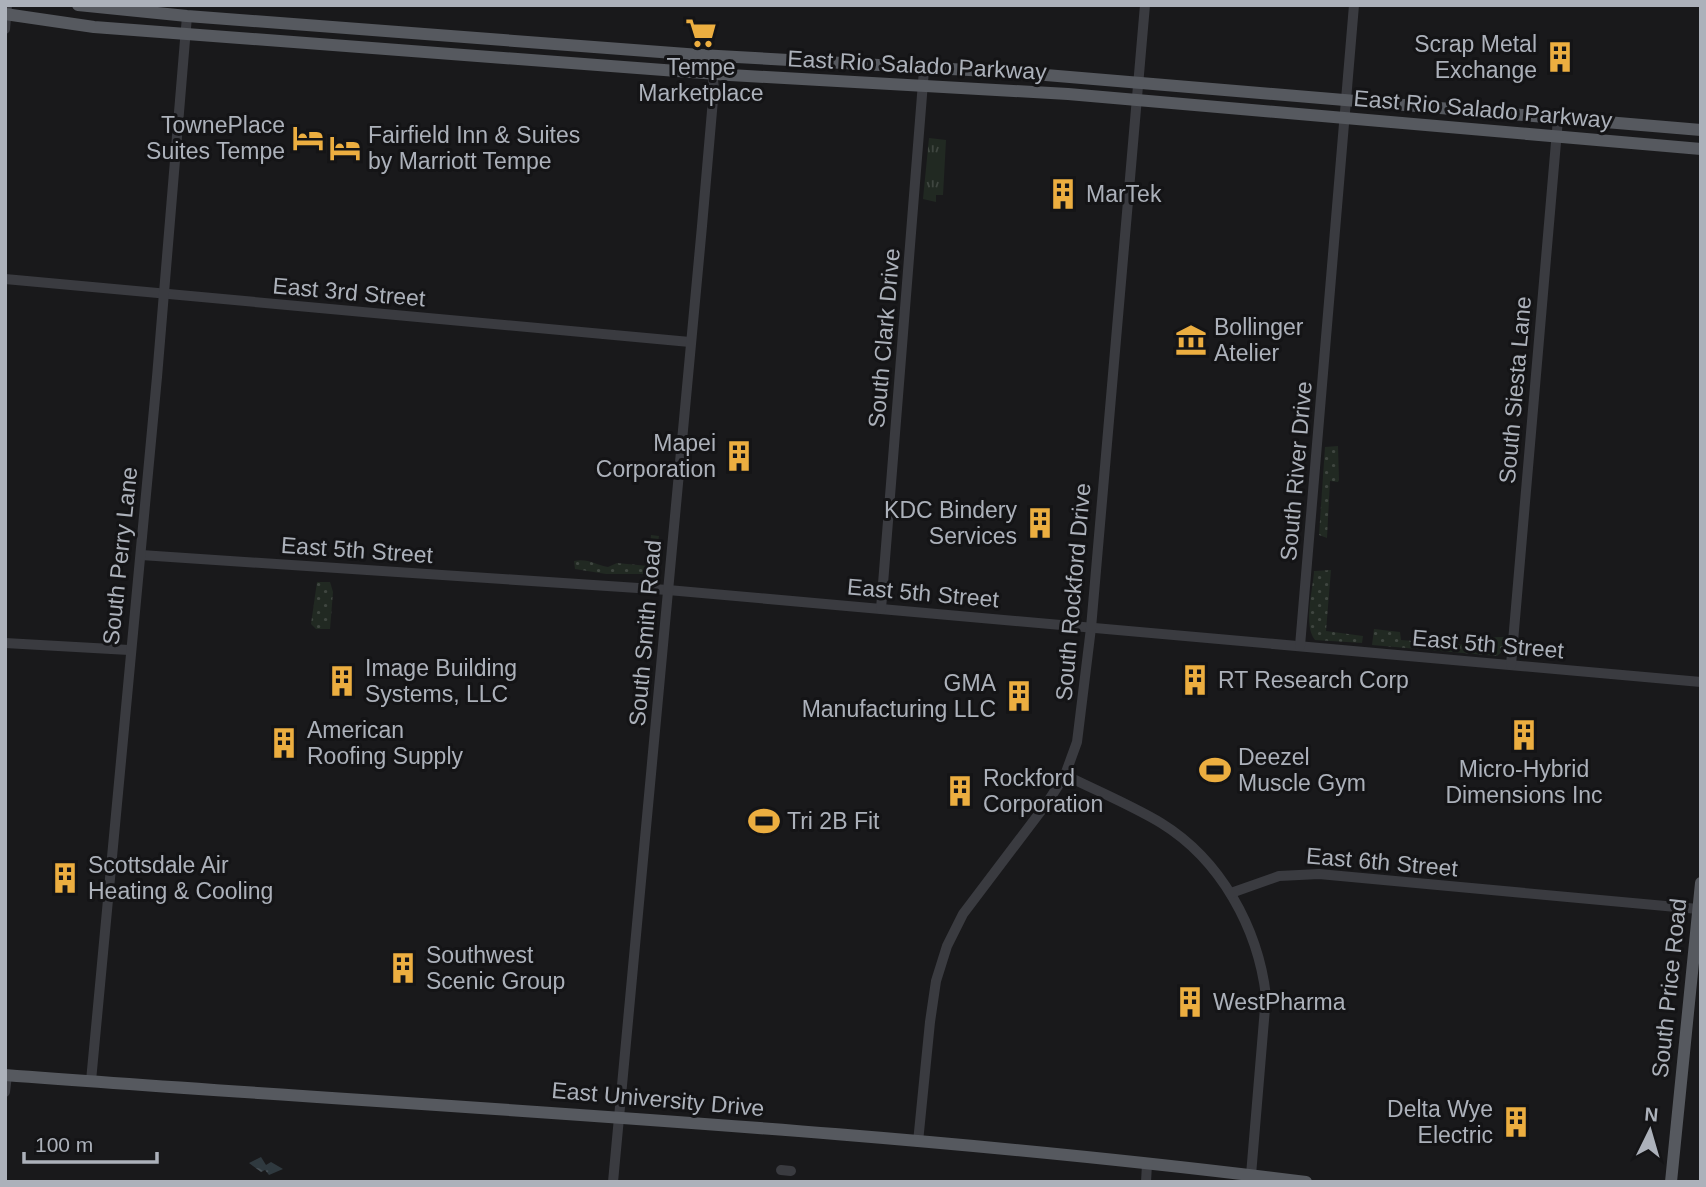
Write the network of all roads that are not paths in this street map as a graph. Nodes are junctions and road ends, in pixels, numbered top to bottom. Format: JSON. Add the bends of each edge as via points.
{"nodes":[{"id":1,"x":78,"y":5,"type":"edge"},
{"id":2,"x":1145,"y":5,"type":"edge"},
{"id":3,"x":1354,"y":5,"type":"edge"},
{"id":4,"x":6,"y":11,"type":"edge"},
{"id":5,"x":187,"y":16,"type":"junction"},
{"id":6,"x":5,"y":29,"type":"edge"},
{"id":7,"x":185,"y":34,"type":"junction"},
{"id":8,"x":716,"y":56,"type":"junction"},
{"id":9,"x":924,"y":70,"type":"junction"},
{"id":10,"x":715,"y":74,"type":"junction"},
{"id":11,"x":1138,"y":84,"type":"junction"},
{"id":12,"x":924,"y":88,"type":"junction"},
{"id":13,"x":1136,"y":100,"type":"junction"},
{"id":14,"x":1347,"y":102,"type":"junction"},
{"id":15,"x":1346,"y":119,"type":"junction"},
{"id":16,"x":1558,"y":119,"type":"junction"},
{"id":17,"x":1701,"y":130,"type":"edge"},
{"id":18,"x":1556,"y":136,"type":"junction"},
{"id":19,"x":1701,"y":149,"type":"edge"},
{"id":20,"x":5,"y":279,"type":"edge"},
{"id":21,"x":164,"y":293,"type":"junction"},
{"id":22,"x":690,"y":342,"type":"junction"},
{"id":23,"x":141,"y":555,"type":"junction"},
{"id":24,"x":668,"y":590,"type":"junction"},
{"id":25,"x":881,"y":609,"type":"junction"},
{"id":26,"x":1091,"y":628,"type":"junction"},
{"id":27,"x":5,"y":643,"type":"edge"},
{"id":28,"x":1300,"y":646,"type":"junction"},
{"id":29,"x":129,"y":650,"type":"junction"},
{"id":30,"x":1511,"y":665,"type":"junction"},
{"id":31,"x":1701,"y":682,"type":"edge"},
{"id":32,"x":1065,"y":775,"type":"junction"},
{"id":33,"x":1701,"y":883,"type":"edge"},
{"id":34,"x":1231,"y":894,"type":"junction"},
{"id":35,"x":1698,"y":909,"type":"junction"},
{"id":36,"x":6,"y":1075,"type":"edge"},
{"id":37,"x":91,"y":1081,"type":"junction"},
{"id":38,"x":5,"y":1092,"type":"edge"},
{"id":39,"x":619,"y":1116,"type":"junction"},
{"id":40,"x":918,"y":1142,"type":"junction"},
{"id":41,"x":1147,"y":1164,"type":"junction"},
{"id":42,"x":1251,"y":1175,"type":"junction"},
{"id":43,"x":613,"y":1182,"type":"edge"},
{"id":44,"x":1146,"y":1182,"type":"edge"},
{"id":45,"x":1307,"y":1182,"type":"edge"},
{"id":46,"x":1671,"y":1182,"type":"edge"}],
"edges":[{"from":1,"to":5,"type":"main road","name":"East Rio Salado Parkway"},
{"from":2,"to":11,"type":"street","name":"South Rockford Drive"},
{"from":3,"to":14,"type":"street","name":"South River Drive"},
{"from":4,"to":6,"type":"street"},
{"from":4,"to":7,"type":"main road","name":"East Rio Salado Parkway","via":[[94,27]]},
{"from":5,"to":7,"type":"street","name":"South Perry Lane"},
{"from":5,"to":8,"type":"main road","name":"East Rio Salado Parkway"},
{"from":7,"to":10,"type":"main road","name":"East Rio Salado Parkway"},
{"from":7,"to":21,"type":"street","name":"South Perry Lane"},
{"from":8,"to":9,"type":"main road","name":"East Rio Salado Parkway"},
{"from":8,"to":10,"type":"street","name":"South Smith Road"},
{"from":9,"to":11,"type":"main road","name":"East Rio Salado Parkway"},
{"from":9,"to":12,"type":"street","name":"South Clark Drive"},
{"from":10,"to":12,"type":"main road","name":"East Rio Salado Parkway"},
{"from":10,"to":22,"type":"street","name":"South Smith Road"},
{"from":11,"to":13,"type":"street","name":"South Rockford Drive"},
{"from":11,"to":14,"type":"main road","name":"East Rio Salado Parkway"},
{"from":12,"to":13,"type":"main road","name":"East Rio Salado Parkway"},
{"from":12,"to":25,"type":"street","name":"South Clark Drive"},
{"from":13,"to":15,"type":"main road","name":"East Rio Salado Parkway"},
{"from":13,"to":26,"type":"street","name":"South Rockford Drive"},
{"from":14,"to":15,"type":"street","name":"South River Drive"},
{"from":14,"to":16,"type":"main road","name":"East Rio Salado Parkway"},
{"from":15,"to":18,"type":"main road","name":"East Rio Salado Parkway"},
{"from":15,"to":28,"type":"street","name":"South River Drive"},
{"from":16,"to":17,"type":"main road","name":"East Rio Salado Parkway"},
{"from":16,"to":18,"type":"street","name":"South Siesta Lane"},
{"from":18,"to":19,"type":"main road","name":"East Rio Salado Parkway"},
{"from":18,"to":30,"type":"street","name":"South Siesta Lane"},
{"from":20,"to":21,"type":"street","name":"East 3rd Street"},
{"from":21,"to":22,"type":"street","name":"East 3rd Street"},
{"from":21,"to":23,"type":"street","name":"South Perry Lane"},
{"from":22,"to":24,"type":"street","name":"South Smith Road"},
{"from":23,"to":24,"type":"street","name":"East 5th Street"},
{"from":23,"to":29,"type":"street","name":"South Perry Lane"},
{"from":24,"to":25,"type":"street","name":"East 5th Street"},
{"from":24,"to":39,"type":"street","name":"South Smith Road"},
{"from":25,"to":26,"type":"street","name":"East 5th Street"},
{"from":26,"to":28,"type":"street","name":"East 5th Street"},
{"from":26,"to":32,"type":"street","name":"South Rockford Drive","via":[[1081,721]]},
{"from":27,"to":29,"type":"street"},
{"from":28,"to":30,"type":"street","name":"East 5th Street"},
{"from":29,"to":37,"type":"street","name":"South Perry Lane"},
{"from":30,"to":31,"type":"street","name":"East 5th Street"},
{"from":32,"to":34,"type":"street","via":[[1163,824],[1193,848]]},
{"from":32,"to":40,"type":"street","name":"South Rockford Drive","via":[[1019,844],[962,914],[947,946],[936,981]]},
{"from":33,"to":35,"type":"main road","name":"South Price Road"},
{"from":34,"to":35,"type":"street","name":"East 6th Street","via":[[1279,876],[1319,874]]},
{"from":34,"to":42,"type":"street","via":[[1253,938],[1266,996]]},
{"from":35,"to":46,"type":"main road","name":"South Price Road"},
{"from":36,"to":37,"type":"main road","name":"East University Drive"},
{"from":36,"to":38,"type":"street"},
{"from":37,"to":39,"type":"main road","name":"East University Drive"},
{"from":39,"to":40,"type":"main road","name":"East University Drive"},
{"from":39,"to":43,"type":"street","name":"South Smith Road"},
{"from":40,"to":41,"type":"main road","name":"East University Drive"},
{"from":41,"to":42,"type":"main road","name":"East University Drive"},
{"from":41,"to":44,"type":"street"},
{"from":42,"to":45,"type":"main road","name":"East University Drive"}]}
